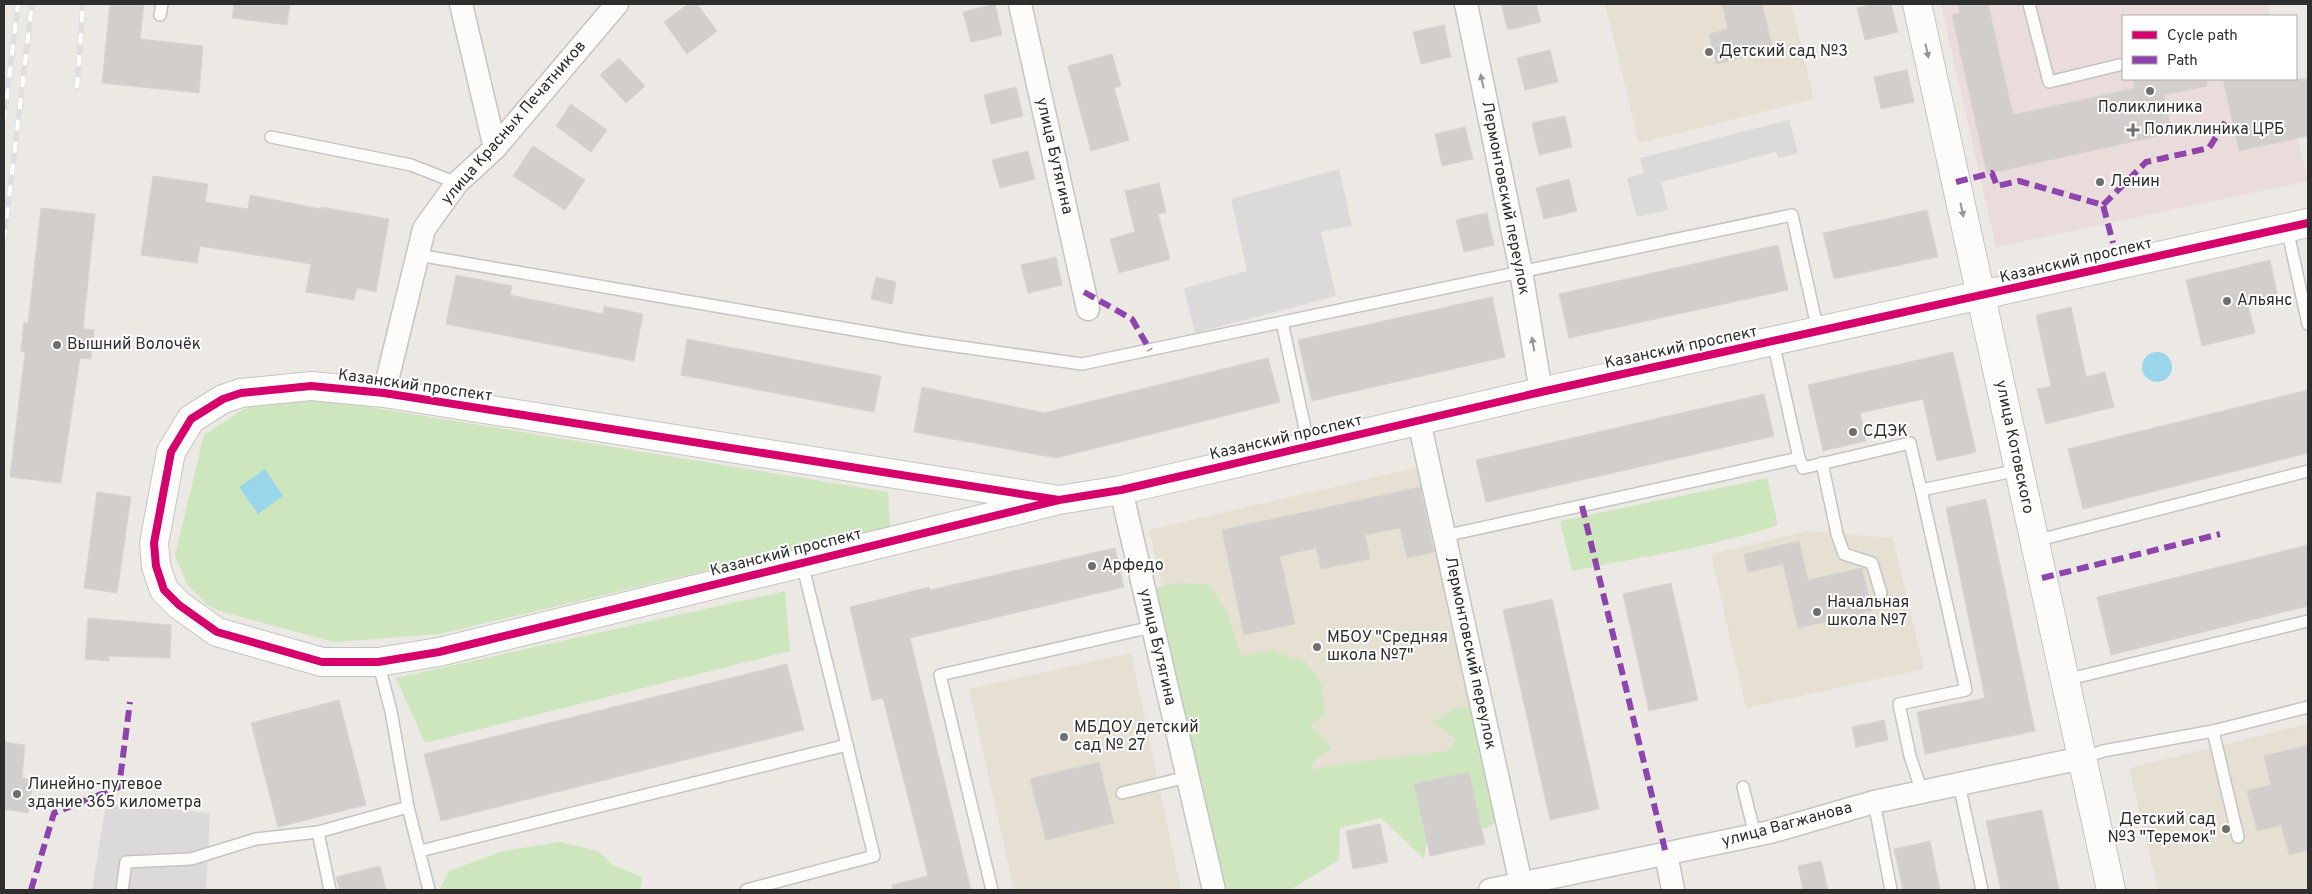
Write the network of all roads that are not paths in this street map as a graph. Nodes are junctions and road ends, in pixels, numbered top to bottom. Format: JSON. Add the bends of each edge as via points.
{"nodes":[{"id":1,"x":460,"y":4,"type":"edge"},
{"id":2,"x":617,"y":4,"type":"edge"},
{"id":3,"x":1020,"y":4,"type":"edge"},
{"id":4,"x":1466,"y":4,"type":"edge"},
{"id":5,"x":1917,"y":4,"type":"edge"},
{"id":6,"x":2029,"y":4,"type":"edge"},
{"id":7,"x":2119,"y":65,"type":"dead end"},
{"id":8,"x":271,"y":136,"type":"dead end"},
{"id":9,"x":495,"y":148,"type":"junction"},
{"id":10,"x":457,"y":183,"type":"junction"},
{"id":11,"x":2297,"y":225,"type":"edge"},
{"id":12,"x":418,"y":255,"type":"junction"},
{"id":13,"x":1521,"y":271,"type":"junction"},
{"id":14,"x":1981,"y":296,"type":"junction"},
{"id":15,"x":1088,"y":309,"type":"dead end"},
{"id":16,"x":1282,"y":322,"type":"junction"},
{"id":17,"x":2308,"y":324,"type":"edge"},
{"id":18,"x":1818,"y":331,"type":"junction"},
{"id":19,"x":1773,"y":342,"type":"junction"},
{"id":20,"x":1541,"y":392,"type":"junction"},
{"id":21,"x":384,"y":393,"type":"junction"},
{"id":22,"x":1419,"y":421,"type":"junction"},
{"id":23,"x":1309,"y":447,"type":"junction"},
{"id":24,"x":1799,"y":458,"type":"junction"},
{"id":25,"x":1822,"y":463,"type":"junction"},
{"id":26,"x":2019,"y":470,"type":"junction"},
{"id":27,"x":2308,"y":471,"type":"edge"},
{"id":28,"x":1121,"y":490,"type":"junction"},
{"id":29,"x":1921,"y":490,"type":"junction"},
{"id":30,"x":1060,"y":500,"type":"junction"},
{"id":31,"x":1444,"y":536,"type":"junction"},
{"id":32,"x":2035,"y":542,"type":"junction"},
{"id":33,"x":802,"y":563,"type":"junction"},
{"id":34,"x":1881,"y":593,"type":"dead end"},
{"id":35,"x":2308,"y":621,"type":"edge"},
{"id":36,"x":1152,"y":627,"type":"junction"},
{"id":37,"x":378,"y":662,"type":"junction"},
{"id":38,"x":2065,"y":680,"type":"junction"},
{"id":39,"x":2308,"y":707,"type":"edge"},
{"id":40,"x":2212,"y":731,"type":"junction"},
{"id":41,"x":847,"y":746,"type":"junction"},
{"id":42,"x":2082,"y":758,"type":"junction"},
{"id":43,"x":1187,"y":777,"type":"junction"},
{"id":44,"x":1959,"y":784,"type":"junction"},
{"id":45,"x":1743,"y":787,"type":"dead end"},
{"id":46,"x":1922,"y":792,"type":"junction"},
{"id":47,"x":1122,"y":793,"type":"dead end"},
{"id":48,"x":1874,"y":802,"type":"junction"},
{"id":49,"x":408,"y":807,"type":"junction"},
{"id":50,"x":318,"y":832,"type":"junction"},
{"id":51,"x":1755,"y":836,"type":"junction"},
{"id":52,"x":2238,"y":837,"type":"dead end"},
{"id":53,"x":420,"y":851,"type":"junction"},
{"id":54,"x":1666,"y":854,"type":"junction"},
{"id":55,"x":1521,"y":884,"type":"junction"},
{"id":56,"x":122,"y":890,"type":"edge"},
{"id":57,"x":330,"y":890,"type":"edge"},
{"id":58,"x":429,"y":890,"type":"edge"},
{"id":59,"x":746,"y":890,"type":"edge"},
{"id":60,"x":992,"y":890,"type":"edge"},
{"id":61,"x":1214,"y":890,"type":"edge"},
{"id":62,"x":1490,"y":890,"type":"edge"},
{"id":63,"x":1673,"y":890,"type":"edge"},
{"id":64,"x":1891,"y":890,"type":"edge"},
{"id":65,"x":1982,"y":890,"type":"edge"},
{"id":66,"x":2111,"y":890,"type":"edge"}],
"edges":[{"from":1,"to":9,"type":"street"},
{"from":2,"to":9,"type":"street","name":"улица Красных Печатников"},
{"from":3,"to":15,"type":"street","name":"улица Бутягина"},
{"from":13,"to":4,"type":"street","name":"Лермонтовский переулок","one_way":true},
{"from":5,"to":14,"type":"street","name":"улица Котовского","one_way":true},
{"from":6,"to":7,"type":"lane","via":[[2049,82]]},
{"from":8,"to":10,"type":"lane","via":[[410,165]]},
{"from":9,"to":10,"type":"street","name":"улица Красных Печатников"},
{"from":10,"to":12,"type":"street","name":"улица Красных Печатников","via":[[424,229]]},
{"from":11,"to":14,"type":"street","name":"Казанский проспект"},
{"from":11,"to":17,"type":"lane"},
{"from":12,"to":16,"type":"lane","via":[[920,341],[1082,364]]},
{"from":12,"to":21,"type":"street","name":"улица Красных Печатников"},
{"from":13,"to":16,"type":"lane"},
{"from":13,"to":18,"type":"lane","via":[[1792,215]]},
{"from":20,"to":13,"type":"street","name":"Лермонтовский переулок","one_way":true},
{"from":14,"to":18,"type":"street","name":"Казанский проспект"},
{"from":14,"to":26,"type":"street","name":"улица Котовского"},
{"from":16,"to":23,"type":"lane"},
{"from":18,"to":19,"type":"street","name":"Казанский проспект"},
{"from":19,"to":20,"type":"street","name":"Казанский проспект"},
{"from":19,"to":24,"type":"lane"},
{"from":20,"to":22,"type":"street","name":"Казанский проспект"},
{"from":21,"to":30,"type":"street","name":"Казанский проспект"},
{"from":21,"to":37,"type":"street","name":"Казанский проспект","via":[[310,386],[242,393],[223,399],[191,419],[171,452],[154,543],[156,566],[164,590],[216,632],[322,662]]},
{"from":22,"to":23,"type":"street","name":"Казанский проспект"},
{"from":22,"to":31,"type":"street","name":"Лермонтовский переулок"},
{"from":23,"to":28,"type":"street","name":"Казанский проспект"},
{"from":24,"to":25,"type":"lane","via":[[1803,468]]},
{"from":24,"to":31,"type":"lane"},
{"from":25,"to":29,"type":"lane","via":[[1910,442]]},
{"from":25,"to":34,"type":"lane","via":[[1844,554],[1872,563]]},
{"from":26,"to":29,"type":"lane"},
{"from":26,"to":32,"type":"street","name":"улица Котовского"},
{"from":27,"to":32,"type":"lane"},
{"from":28,"to":30,"type":"street","name":"Казанский проспект"},
{"from":28,"to":36,"type":"street","name":"улица Бутягина"},
{"from":29,"to":46,"type":"lane","via":[[1966,690],[1899,704],[1910,756]]},
{"from":30,"to":33,"type":"street","name":"Казанский проспект"},
{"from":31,"to":55,"type":"street","name":"Лермонтовский переулок"},
{"from":32,"to":38,"type":"street","name":"улица Котовского"},
{"from":33,"to":37,"type":"street","name":"Казанский проспект","via":[[438,652]]},
{"from":33,"to":41,"type":"lane"},
{"from":35,"to":38,"type":"lane"},
{"from":36,"to":43,"type":"street","name":"улица Бутягина"},
{"from":36,"to":60,"type":"lane","via":[[940,675]]},
{"from":37,"to":49,"type":"lane","via":[[391,711]]},
{"from":38,"to":42,"type":"street","name":"улица Котовского"},
{"from":39,"to":40,"type":"lane"},
{"from":40,"to":42,"type":"lane","via":[[2103,751]]},
{"from":40,"to":52,"type":"lane"},
{"from":41,"to":53,"type":"lane"},
{"from":41,"to":59,"type":"lane","via":[[874,856]]},
{"from":42,"to":44,"type":"street","name":"улица Вагжанова"},
{"from":42,"to":66,"type":"street","name":"улица Котовского"},
{"from":43,"to":47,"type":"lane"},
{"from":43,"to":61,"type":"street","name":"улица Бутягина"},
{"from":44,"to":46,"type":"street","name":"улица Вагжанова"},
{"from":44,"to":65,"type":"lane"},
{"from":45,"to":51,"type":"lane"},
{"from":46,"to":48,"type":"street","name":"улица Вагжанова"},
{"from":48,"to":51,"type":"street","name":"улица Вагжанова"},
{"from":48,"to":64,"type":"lane"},
{"from":49,"to":50,"type":"lane"},
{"from":49,"to":53,"type":"lane"},
{"from":50,"to":56,"type":"lane","via":[[256,839],[191,859],[126,862]]},
{"from":50,"to":57,"type":"lane"},
{"from":51,"to":54,"type":"street","name":"улица Вагжанова"},
{"from":53,"to":58,"type":"lane"},
{"from":54,"to":55,"type":"street","name":"улица Вагжанова"},
{"from":54,"to":63,"type":"street"},
{"from":55,"to":62,"type":"street","name":"улица Вагжанова"}]}
